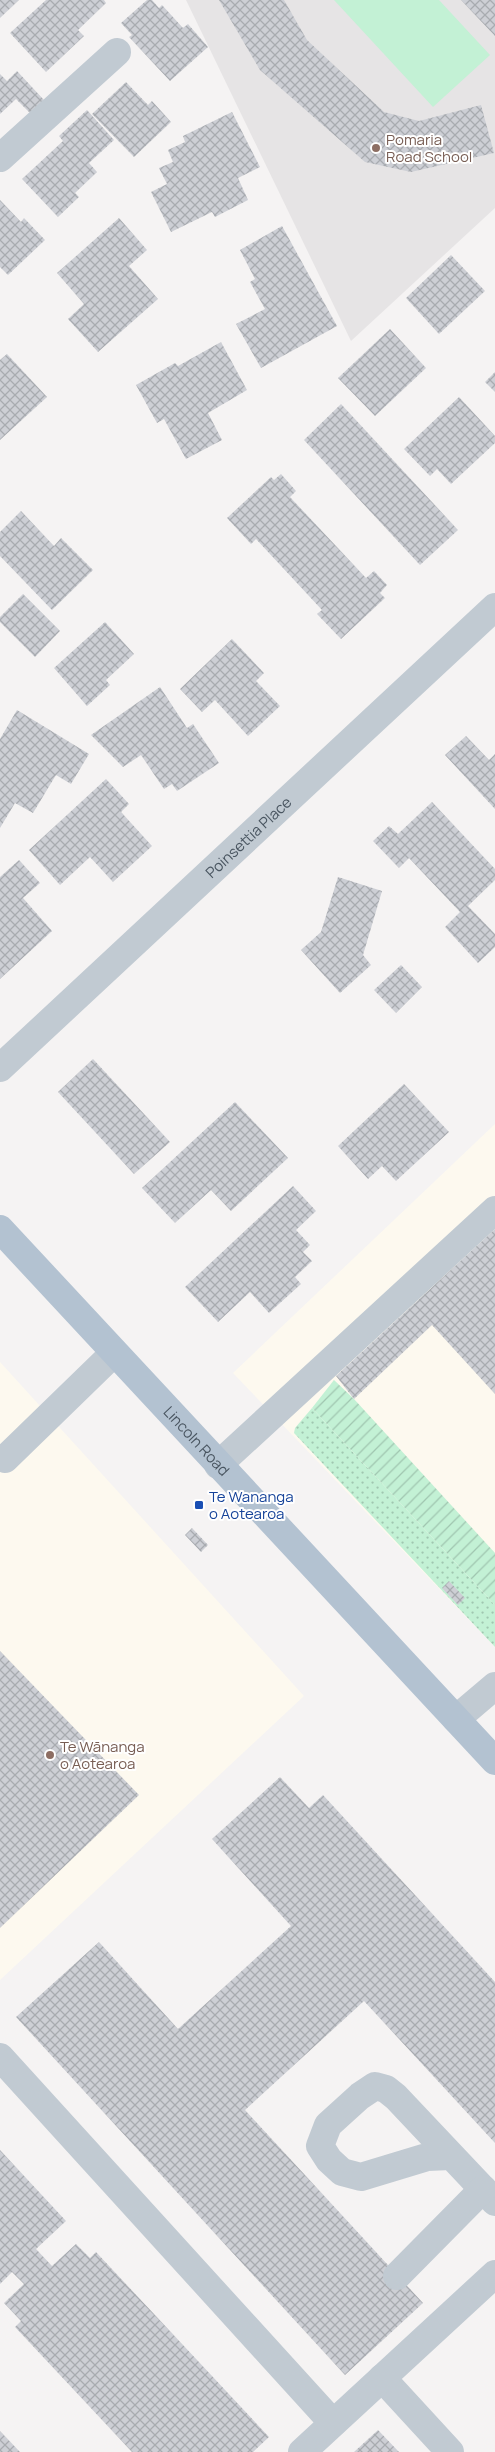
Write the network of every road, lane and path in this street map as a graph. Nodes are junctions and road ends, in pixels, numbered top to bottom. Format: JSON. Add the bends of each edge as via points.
{"nodes":[{"id":1,"x":117,"y":52,"type":"dead end"},
{"id":2,"x":0,"y":158,"type":"edge"},
{"id":3,"x":495,"y":607,"type":"edge"},
{"id":4,"x":0,"y":1068,"type":"edge"},
{"id":5,"x":495,"y":1210,"type":"edge"},
{"id":6,"x":0,"y":1229,"type":"edge"},
{"id":7,"x":114,"y":1353,"type":"junction"},
{"id":8,"x":5,"y":1459,"type":"dead end"},
{"id":9,"x":218,"y":1465,"type":"junction"},
{"id":10,"x":495,"y":1686,"type":"edge"},
{"id":11,"x":456,"y":1719,"type":"junction"},
{"id":12,"x":495,"y":1761,"type":"edge"},
{"id":13,"x":0,"y":2057,"type":"edge"},
{"id":14,"x":452,"y":2156,"type":"dead end"},
{"id":15,"x":489,"y":2196,"type":"edge"},
{"id":16,"x":495,"y":2274,"type":"edge"},
{"id":17,"x":397,"y":2276,"type":"dead end"},
{"id":18,"x":382,"y":2378,"type":"junction"},
{"id":19,"x":333,"y":2423,"type":"junction"},
{"id":20,"x":302,"y":2452,"type":"edge"},
{"id":21,"x":450,"y":2452,"type":"edge"}],
"edges":[{"from":1,"to":2,"type":"street"},
{"from":3,"to":4,"type":"street","name":"Poinsettia Place"},
{"from":5,"to":9,"type":"street"},
{"from":6,"to":7,"type":"main road","name":"Lincoln Road"},
{"from":7,"to":8,"type":"street"},
{"from":7,"to":9,"type":"main road","name":"Lincoln Road"},
{"from":9,"to":11,"type":"main road","name":"Lincoln Road"},
{"from":10,"to":11,"type":"street"},
{"from":11,"to":12,"type":"main road","name":"Lincoln Road"},
{"from":13,"to":19,"type":"street"},
{"from":14,"to":15,"type":"street"},
{"from":15,"to":17,"type":"street"},
{"from":16,"to":18,"type":"street"},
{"from":18,"to":19,"type":"street"},
{"from":18,"to":21,"type":"street"},
{"from":19,"to":20,"type":"street"}]}
